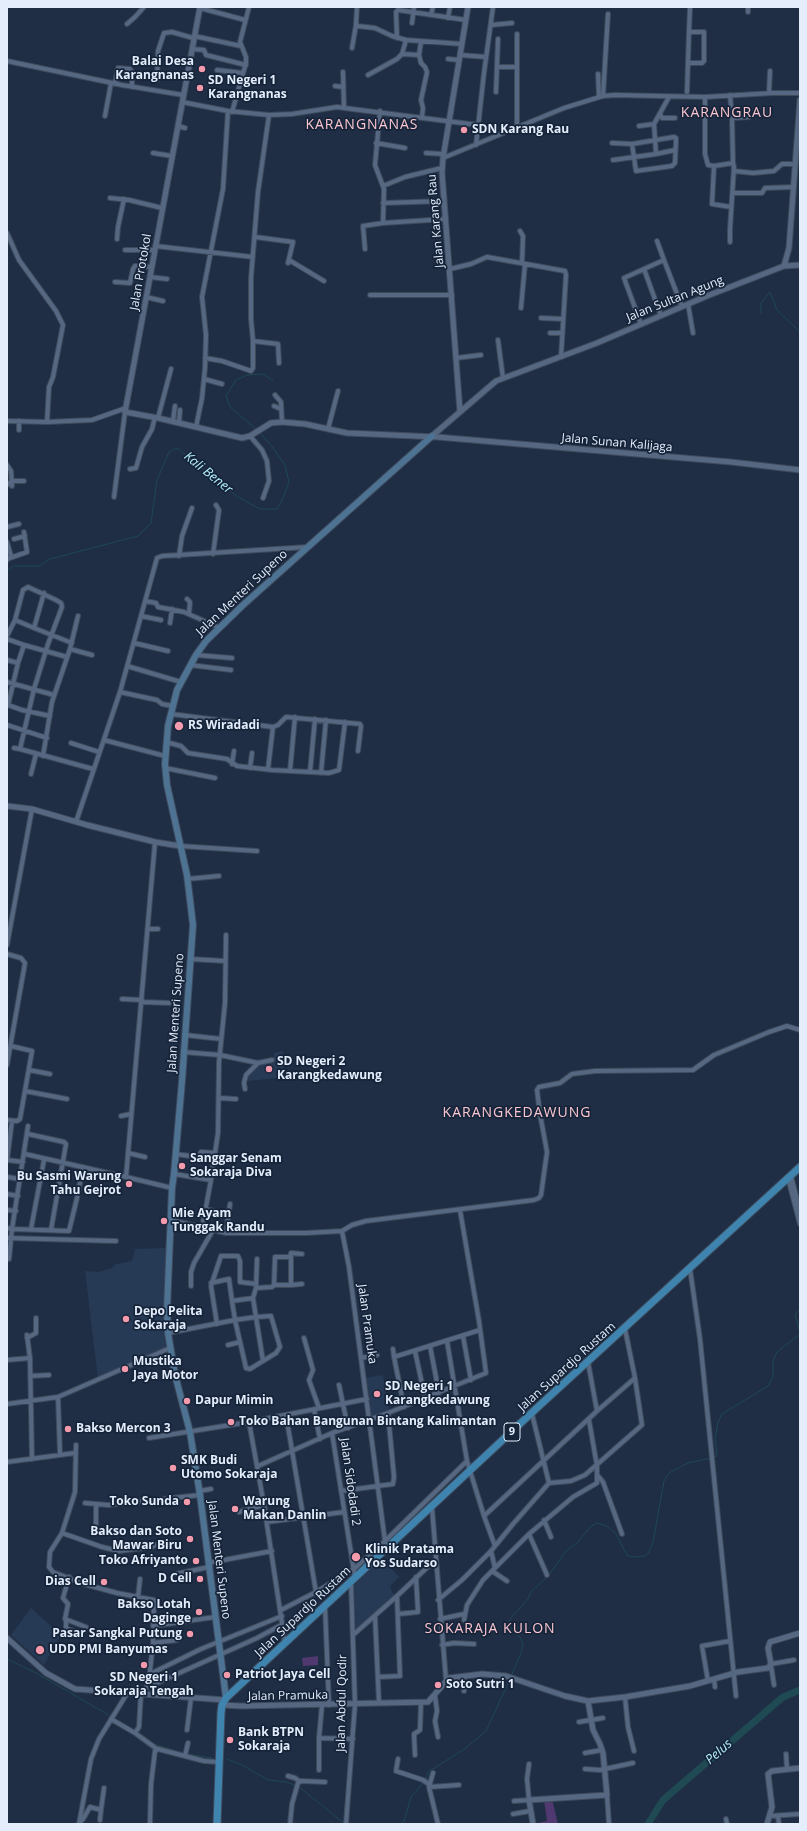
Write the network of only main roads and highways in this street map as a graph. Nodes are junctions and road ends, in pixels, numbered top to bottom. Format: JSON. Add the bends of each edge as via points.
{"nodes":[{"id":1,"x":432,"y":436,"type":"road end"},
{"id":2,"x":800,"y":1167,"type":"edge"},
{"id":3,"x":224,"y":1701,"type":"junction"},
{"id":4,"x":217,"y":1824,"type":"edge"}],
"edges":[{"from":1,"to":3,"type":"main road","name":"Jalan Menteri Supeno","via":[[206,641],[181,682],[166,742],[167,785],[188,879],[193,925],[172,1188],[168,1333],[174,1375],[190,1432],[200,1493]]},
{"from":2,"to":3,"type":"highway","name":"Jalan Supardjo Rustam","number":"9"},
{"from":3,"to":4,"type":"highway","via":[[218,1762]]}]}
